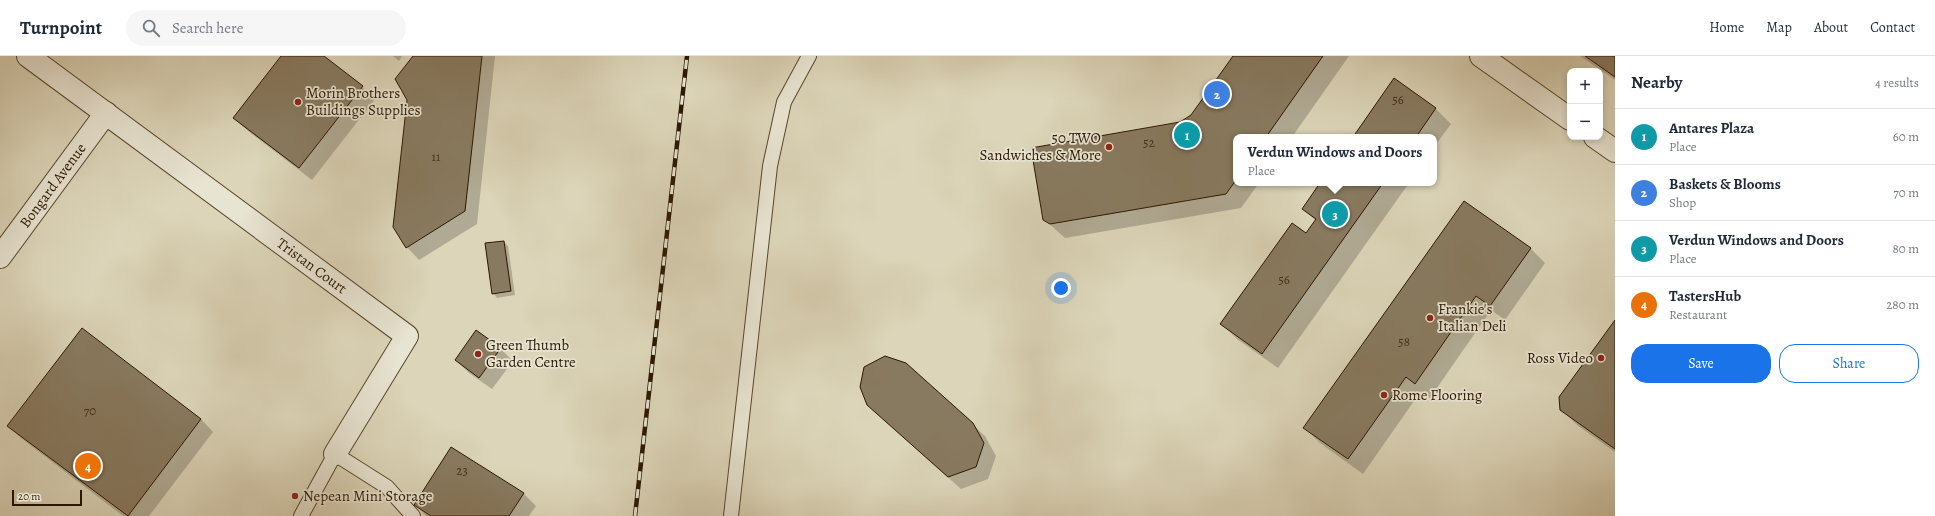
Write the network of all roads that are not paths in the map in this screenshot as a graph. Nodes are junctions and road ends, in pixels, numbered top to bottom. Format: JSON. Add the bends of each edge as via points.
{"nodes":[{"id":1,"x":28,"y":56,"type":"edge"},
{"id":2,"x":809,"y":56,"type":"edge"},
{"id":3,"x":1481,"y":56,"type":"edge"},
{"id":4,"x":106,"y":114,"type":"junction"},
{"id":5,"x":1567,"y":117,"type":"edge"},
{"id":6,"x":1599,"y":140,"type":"edge"},
{"id":7,"x":1615,"y":151,"type":"edge"},
{"id":8,"x":0,"y":257,"type":"edge"},
{"id":9,"x":335,"y":454,"type":"junction"},
{"id":10,"x":301,"y":516,"type":"edge"},
{"id":11,"x":413,"y":516,"type":"edge"},
{"id":12,"x":731,"y":516,"type":"edge"}],
"edges":[{"from":1,"to":4,"type":"street"},
{"from":2,"to":12,"type":"lane","via":[[784,102],[770,166]]},
{"from":3,"to":5,"type":"street"},
{"from":4,"to":8,"type":"street","name":"Bongard Avenue"},
{"from":4,"to":9,"type":"street","name":"Tristan Court","via":[[407,336]]},
{"from":6,"to":7,"type":"street"},
{"from":9,"to":10,"type":"lane"},
{"from":9,"to":11,"type":"lane","via":[[387,487]]}]}
